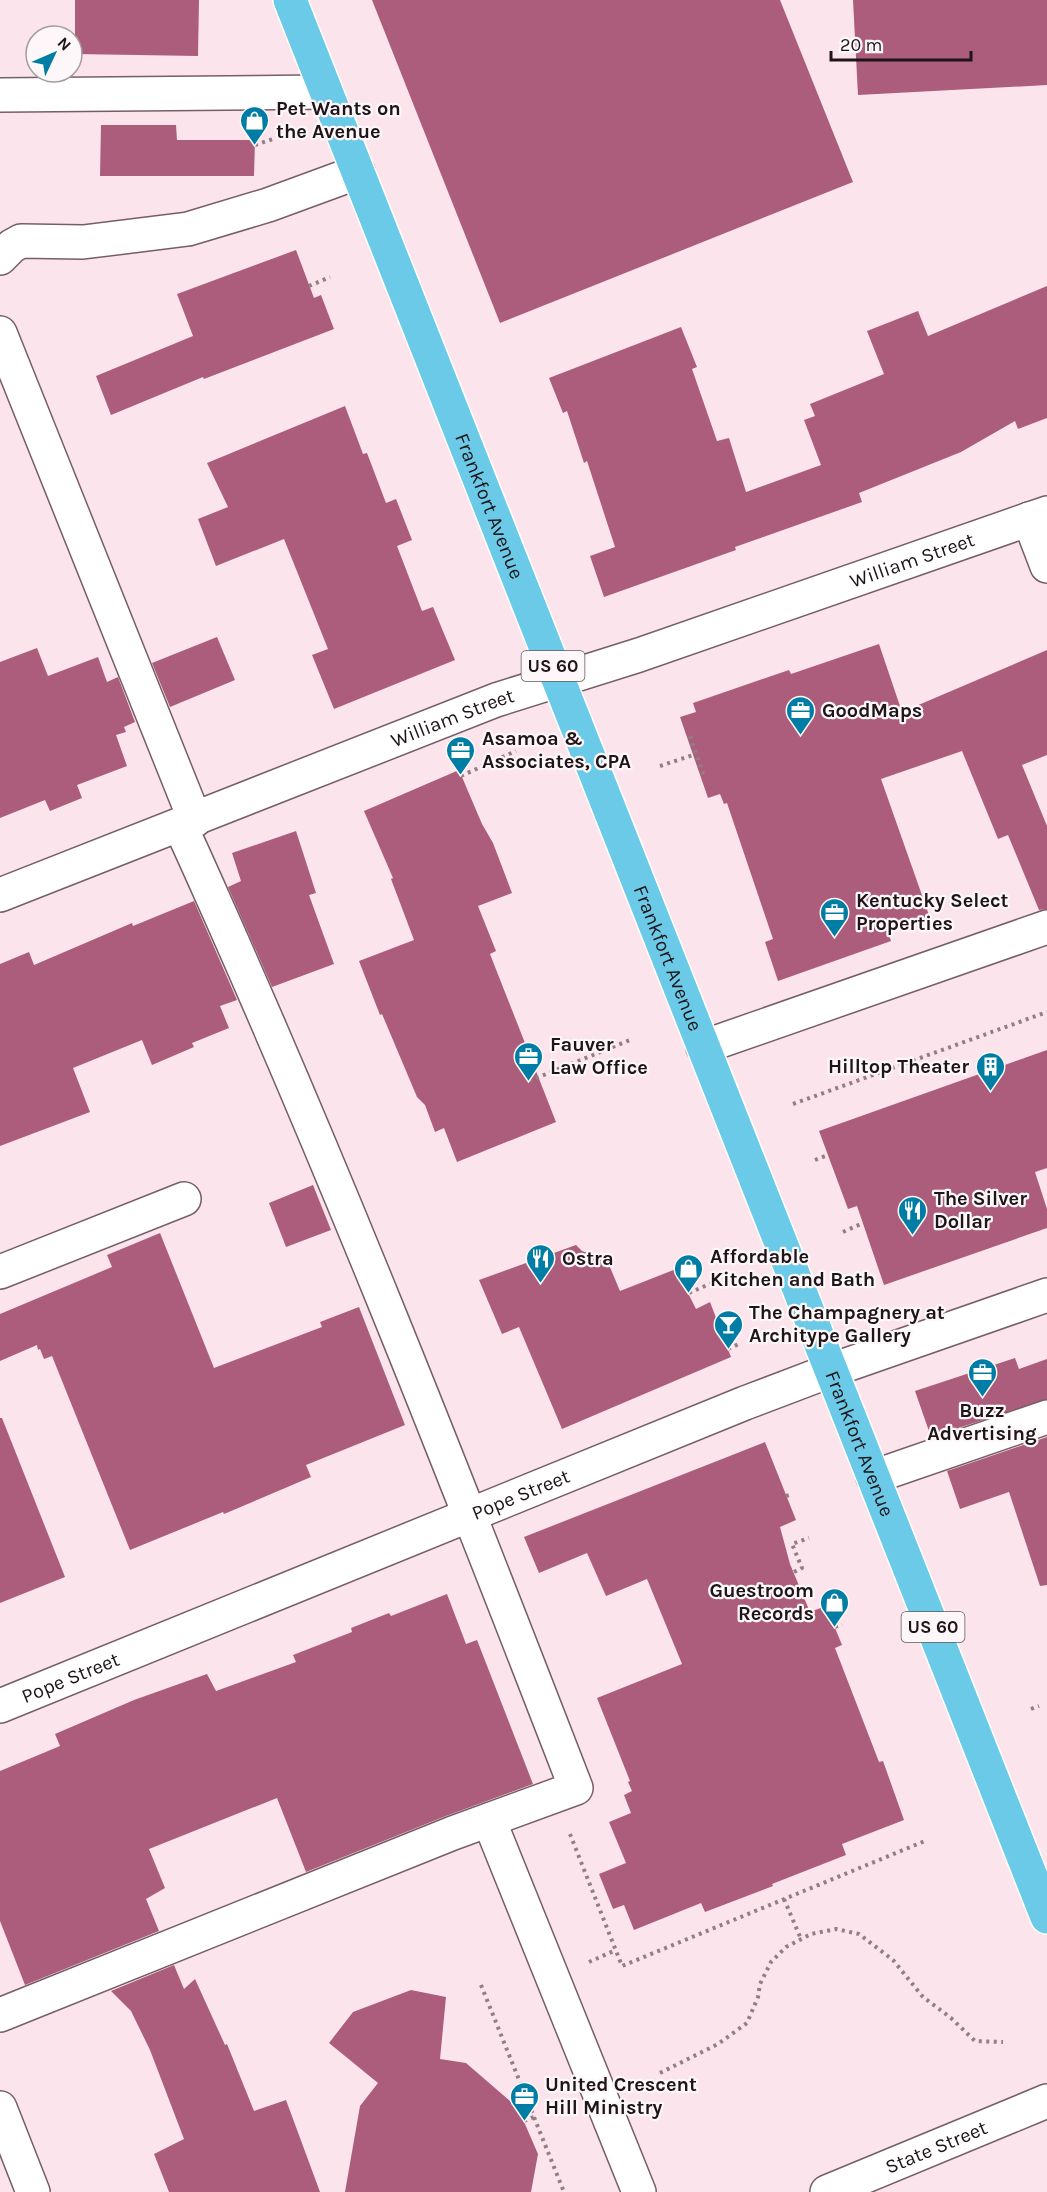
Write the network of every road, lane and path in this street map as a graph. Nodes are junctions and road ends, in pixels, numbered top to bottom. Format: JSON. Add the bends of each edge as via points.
{"nodes":[{"id":1,"x":290,"y":0,"type":"edge"},
{"id":2,"x":326,"y":92,"type":"junction"},
{"id":3,"x":0,"y":95,"type":"edge"},
{"id":4,"x":276,"y":138,"type":"dead end"},
{"id":5,"x":255,"y":145,"type":"dead end"},
{"id":6,"x":358,"y":172,"type":"junction"},
{"id":7,"x":0,"y":258,"type":"edge"},
{"id":8,"x":330,"y":277,"type":"dead end"},
{"id":9,"x":309,"y":286,"type":"dead end"},
{"id":10,"x":0,"y":333,"type":"edge"},
{"id":11,"x":1038,"y":516,"type":"edge"},
{"id":12,"x":1047,"y":566,"type":"edge"},
{"id":13,"x":558,"y":680,"type":"junction"},
{"id":14,"x":690,"y":736,"type":"dead end"},
{"id":15,"x":516,"y":751,"type":"dead end"},
{"id":16,"x":696,"y":754,"type":"junction"},
{"id":17,"x":660,"y":766,"type":"dead end"},
{"id":18,"x":461,"y":776,"type":"dead end"},
{"id":19,"x":704,"y":776,"type":"dead end"},
{"id":20,"x":188,"y":823,"type":"junction"},
{"id":21,"x":0,"y":895,"type":"edge"},
{"id":22,"x":1047,"y":927,"type":"edge"},
{"id":23,"x":1047,"y":1012,"type":"edge"},
{"id":24,"x":630,"y":1040,"type":"dead end"},
{"id":25,"x":703,"y":1047,"type":"junction"},
{"id":26,"x":529,"y":1081,"type":"dead end"},
{"id":27,"x":793,"y":1104,"type":"dead end"},
{"id":28,"x":828,"y":1155,"type":"dead end"},
{"id":29,"x":815,"y":1160,"type":"dead end"},
{"id":30,"x":184,"y":1198,"type":"dead end"},
{"id":31,"x":863,"y":1223,"type":"dead end"},
{"id":32,"x":843,"y":1232,"type":"dead end"},
{"id":33,"x":0,"y":1272,"type":"edge"},
{"id":34,"x":714,"y":1282,"type":"dead end"},
{"id":35,"x":688,"y":1293,"type":"dead end"},
{"id":36,"x":1047,"y":1295,"type":"edge"},
{"id":37,"x":739,"y":1344,"type":"dead end"},
{"id":38,"x":728,"y":1349,"type":"dead end"},
{"id":39,"x":832,"y":1370,"type":"junction"},
{"id":40,"x":1047,"y":1417,"type":"edge"},
{"id":41,"x":873,"y":1477,"type":"junction"},
{"id":42,"x":792,"y":1494,"type":"dead end"},
{"id":43,"x":786,"y":1496,"type":"dead end"},
{"id":44,"x":470,"y":1515,"type":"junction"},
{"id":45,"x":809,"y":1538,"type":"dead end"},
{"id":46,"x":794,"y":1572,"type":"dead end"},
{"id":47,"x":842,"y":1624,"type":"dead end"},
{"id":48,"x":835,"y":1627,"type":"dead end"},
{"id":49,"x":0,"y":1706,"type":"edge"},
{"id":50,"x":1039,"y":1706,"type":"dead end"},
{"id":51,"x":1030,"y":1709,"type":"dead end"},
{"id":52,"x":555,"y":1796,"type":"junction"},
{"id":53,"x":489,"y":1820,"type":"junction"},
{"id":54,"x":925,"y":1841,"type":"dead end"},
{"id":55,"x":784,"y":1899,"type":"junction"},
{"id":56,"x":1047,"y":1917,"type":"edge"},
{"id":57,"x":801,"y":1939,"type":"junction"},
{"id":58,"x":616,"y":1950,"type":"junction"},
{"id":59,"x":586,"y":1963,"type":"dead end"},
{"id":60,"x":481,"y":1985,"type":"dead end"},
{"id":61,"x":0,"y":2015,"type":"edge"},
{"id":62,"x":1003,"y":2042,"type":"dead end"},
{"id":63,"x":660,"y":2073,"type":"dead end"},
{"id":64,"x":1047,"y":2101,"type":"edge"},
{"id":65,"x":0,"y":2110,"type":"edge"},
{"id":66,"x":534,"y":2117,"type":"junction"},
{"id":67,"x":524,"y":2121,"type":"dead end"},
{"id":68,"x":33,"y":2192,"type":"edge"},
{"id":69,"x":564,"y":2192,"type":"edge"},
{"id":70,"x":639,"y":2192,"type":"edge"},
{"id":71,"x":826,"y":2192,"type":"edge"}],
"edges":[{"from":1,"to":2,"type":"main road","name":"Frankfort Avenue","number":"US 60"},
{"from":2,"to":3,"type":"street"},
{"from":2,"to":6,"type":"main road","name":"Frankfort Avenue","number":"US 60"},
{"from":4,"to":5,"type":"path"},
{"from":6,"to":7,"type":"street","via":[[188,230],[83,242],[21,241]]},
{"from":6,"to":13,"type":"main road","name":"Frankfort Avenue","number":"US 60"},
{"from":8,"to":9,"type":"path"},
{"from":10,"to":20,"type":"street"},
{"from":11,"to":12,"type":"street"},
{"from":11,"to":13,"type":"street","name":"William Street"},
{"from":13,"to":20,"type":"street","name":"William Street","via":[[496,700]]},
{"from":13,"to":25,"type":"main road","name":"Frankfort Avenue","number":"US 60"},
{"from":14,"to":16,"type":"path"},
{"from":15,"to":18,"type":"path"},
{"from":16,"to":17,"type":"path"},
{"from":16,"to":19,"type":"path"},
{"from":20,"to":21,"type":"street","name":"William Street"},
{"from":20,"to":44,"type":"street"},
{"from":22,"to":25,"type":"street"},
{"from":23,"to":27,"type":"path"},
{"from":24,"to":26,"type":"path"},
{"from":25,"to":39,"type":"main road","name":"Frankfort Avenue","number":"US 60"},
{"from":28,"to":29,"type":"path"},
{"from":30,"to":33,"type":"street"},
{"from":31,"to":32,"type":"path"},
{"from":34,"to":35,"type":"path"},
{"from":36,"to":39,"type":"street","name":"Pope Street"},
{"from":37,"to":38,"type":"path"},
{"from":39,"to":41,"type":"main road","name":"Frankfort Avenue","number":"US 60"},
{"from":39,"to":44,"type":"street","name":"Pope Street"},
{"from":40,"to":41,"type":"street"},
{"from":41,"to":56,"type":"main road","name":"Frankfort Avenue","number":"US 60"},
{"from":42,"to":43,"type":"path"},
{"from":44,"to":49,"type":"street","name":"Pope Street"},
{"from":44,"to":52,"type":"street","via":[[576,1788]]},
{"from":45,"to":46,"type":"path","via":[[792,1544],[802,1568]]},
{"from":47,"to":48,"type":"path"},
{"from":50,"to":51,"type":"path"},
{"from":52,"to":53,"type":"street"},
{"from":52,"to":58,"type":"path"},
{"from":53,"to":61,"type":"street"},
{"from":53,"to":70,"type":"street"},
{"from":54,"to":55,"type":"path"},
{"from":55,"to":57,"type":"path"},
{"from":55,"to":58,"type":"path","via":[[622,1966]]},
{"from":57,"to":62,"type":"path","via":[[836,1929],[859,1934],[893,1960],[923,1997],[975,2041]]},
{"from":57,"to":63,"type":"path","via":[[771,1962],[747,2023],[718,2044]]},
{"from":58,"to":59,"type":"path"},
{"from":60,"to":66,"type":"path"},
{"from":64,"to":71,"type":"street","name":"State Street"},
{"from":65,"to":68,"type":"street"},
{"from":66,"to":67,"type":"path"},
{"from":66,"to":69,"type":"path"}]}
